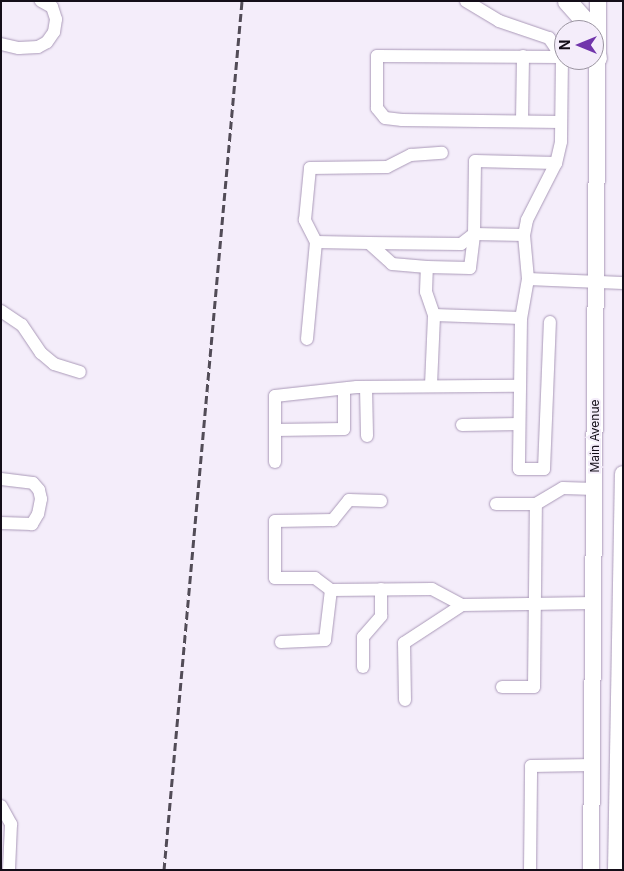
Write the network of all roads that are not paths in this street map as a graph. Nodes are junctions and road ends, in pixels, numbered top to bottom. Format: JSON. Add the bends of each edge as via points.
{"nodes":[{"id":1,"x":41,"y":1,"type":"edge"},
{"id":2,"x":466,"y":1,"type":"edge"},
{"id":3,"x":567,"y":1,"type":"edge"},
{"id":4,"x":598,"y":1,"type":"edge"},
{"id":5,"x":584,"y":20,"type":"edge"},
{"id":6,"x":597,"y":20,"type":"edge"},
{"id":7,"x":1,"y":44,"type":"edge"},
{"id":8,"x":554,"y":45,"type":"edge"},
{"id":9,"x":523,"y":56,"type":"junction"},
{"id":10,"x":554,"y":57,"type":"edge"},
{"id":11,"x":562,"y":70,"type":"edge"},
{"id":12,"x":596,"y":70,"type":"edge"},
{"id":13,"x":522,"y":121,"type":"junction"},
{"id":14,"x":562,"y":122,"type":"junction"},
{"id":15,"x":442,"y":153,"type":"dead end"},
{"id":16,"x":556,"y":163,"type":"junction"},
{"id":17,"x":474,"y":234,"type":"junction"},
{"id":18,"x":524,"y":235,"type":"junction"},
{"id":19,"x":316,"y":242,"type":"junction"},
{"id":20,"x":369,"y":243,"type":"junction"},
{"id":21,"x":427,"y":267,"type":"junction"},
{"id":22,"x":528,"y":279,"type":"junction"},
{"id":23,"x":596,"y":281,"type":"junction"},
{"id":24,"x":623,"y":283,"type":"edge"},
{"id":25,"x":1,"y":311,"type":"edge"},
{"id":26,"x":434,"y":315,"type":"junction"},
{"id":27,"x":521,"y":318,"type":"junction"},
{"id":28,"x":550,"y":322,"type":"dead end"},
{"id":29,"x":307,"y":339,"type":"dead end"},
{"id":30,"x":80,"y":372,"type":"dead end"},
{"id":31,"x":431,"y":385,"type":"junction"},
{"id":32,"x":519,"y":386,"type":"junction"},
{"id":33,"x":366,"y":387,"type":"junction"},
{"id":34,"x":344,"y":389,"type":"junction"},
{"id":35,"x":519,"y":424,"type":"junction"},
{"id":36,"x":462,"y":425,"type":"dead end"},
{"id":37,"x":275,"y":430,"type":"junction"},
{"id":38,"x":367,"y":436,"type":"dead end"},
{"id":39,"x":275,"y":462,"type":"dead end"},
{"id":40,"x":623,"y":474,"type":"edge"},
{"id":41,"x":1,"y":478,"type":"edge"},
{"id":42,"x":595,"y":489,"type":"junction"},
{"id":43,"x":622,"y":497,"type":"edge"},
{"id":44,"x":381,"y":501,"type":"dead end"},
{"id":45,"x":496,"y":504,"type":"dead end"},
{"id":46,"x":536,"y":504,"type":"junction"},
{"id":47,"x":1,"y":523,"type":"edge"},
{"id":48,"x":331,"y":590,"type":"junction"},
{"id":49,"x":381,"y":590,"type":"junction"},
{"id":50,"x":535,"y":603,"type":"junction"},
{"id":51,"x":594,"y":603,"type":"junction"},
{"id":52,"x":462,"y":605,"type":"junction"},
{"id":53,"x":281,"y":642,"type":"dead end"},
{"id":54,"x":363,"y":668,"type":"dead end"},
{"id":55,"x":502,"y":687,"type":"dead end"},
{"id":56,"x":622,"y":691,"type":"edge"},
{"id":57,"x":405,"y":700,"type":"dead end"},
{"id":58,"x":593,"y":765,"type":"junction"},
{"id":59,"x":1,"y":806,"type":"edge"},
{"id":60,"x":9,"y":870,"type":"edge"},
{"id":61,"x":530,"y":870,"type":"edge"},
{"id":62,"x":591,"y":870,"type":"edge"},
{"id":63,"x":616,"y":870,"type":"edge"}],
"edges":[{"from":1,"to":7,"type":"street","via":[[52,7],[56,19],[54,32],[47,42],[38,47],[19,48]]},
{"from":2,"to":8,"type":"street","via":[[499,20],[549,38]]},
{"from":3,"to":5,"type":"highway"},
{"from":4,"to":6,"type":"main road","name":"Main Avenue"},
{"from":9,"to":10,"type":"street"},
{"from":9,"to":13,"type":"street"},
{"from":9,"to":13,"type":"street","via":[[377,56],[377,108],[386,118]]},
{"from":11,"to":14,"type":"street"},
{"from":12,"to":23,"type":"main road","name":"Main Avenue"},
{"from":13,"to":14,"type":"street"},
{"from":14,"to":16,"type":"street"},
{"from":15,"to":19,"type":"street","via":[[411,155],[387,167],[310,168],[305,220]]},
{"from":16,"to":17,"type":"street","via":[[475,161]]},
{"from":16,"to":18,"type":"street","via":[[526,220]]},
{"from":17,"to":18,"type":"street"},
{"from":17,"to":20,"type":"street","via":[[461,244]]},
{"from":17,"to":21,"type":"street","via":[[470,268]]},
{"from":18,"to":22,"type":"street"},
{"from":19,"to":20,"type":"street"},
{"from":19,"to":29,"type":"street"},
{"from":20,"to":21,"type":"street","via":[[392,264]]},
{"from":21,"to":26,"type":"street","via":[[426,292]]},
{"from":22,"to":23,"type":"street"},
{"from":22,"to":27,"type":"street"},
{"from":23,"to":24,"type":"street"},
{"from":23,"to":42,"type":"main road","name":"Main Avenue"},
{"from":25,"to":30,"type":"street","via":[[22,325],[41,353],[54,364]]},
{"from":26,"to":27,"type":"street"},
{"from":26,"to":31,"type":"street"},
{"from":27,"to":32,"type":"street"},
{"from":28,"to":35,"type":"street","via":[[544,468],[519,469]]},
{"from":31,"to":32,"type":"street"},
{"from":31,"to":33,"type":"street"},
{"from":32,"to":35,"type":"street"},
{"from":33,"to":34,"type":"street"},
{"from":33,"to":38,"type":"street"},
{"from":34,"to":37,"type":"street","via":[[275,396]]},
{"from":34,"to":37,"type":"street","via":[[344,429]]},
{"from":35,"to":36,"type":"street"},
{"from":37,"to":39,"type":"street"},
{"from":40,"to":43,"type":"main road"},
{"from":41,"to":47,"type":"street","via":[[33,483],[41,500],[32,524]]},
{"from":42,"to":46,"type":"street","via":[[563,488]]},
{"from":42,"to":51,"type":"main road","name":"Main Avenue"},
{"from":43,"to":56,"type":"main road"},
{"from":44,"to":48,"type":"street","via":[[349,500],[333,520],[275,521],[275,578],[315,578]]},
{"from":45,"to":46,"type":"street"},
{"from":46,"to":50,"type":"street"},
{"from":48,"to":49,"type":"street"},
{"from":48,"to":53,"type":"street","via":[[325,640]]},
{"from":49,"to":52,"type":"street","via":[[432,589]]},
{"from":49,"to":54,"type":"street","via":[[381,616],[363,637]]},
{"from":50,"to":51,"type":"street"},
{"from":50,"to":52,"type":"street"},
{"from":50,"to":55,"type":"street","via":[[534,687]]},
{"from":51,"to":58,"type":"main road","name":"Main Avenue"},
{"from":52,"to":57,"type":"street","via":[[404,643]]},
{"from":56,"to":63,"type":"main road"},
{"from":58,"to":61,"type":"street","via":[[531,766]]},
{"from":58,"to":62,"type":"main road","name":"Main Avenue"},
{"from":59,"to":60,"type":"street","via":[[11,824]]}]}
